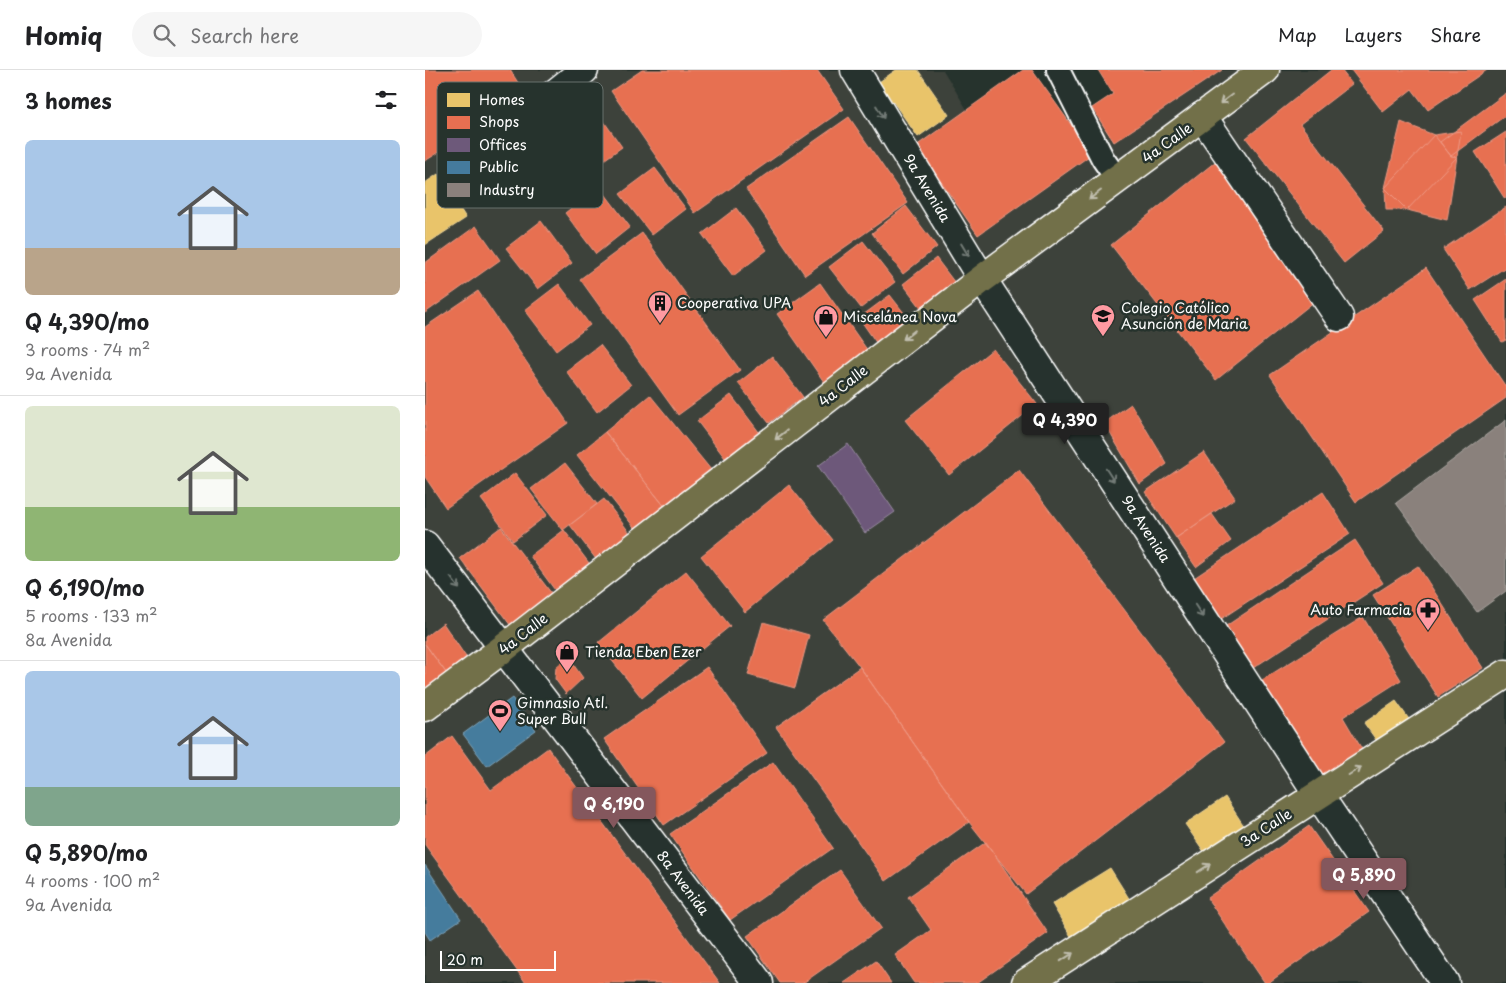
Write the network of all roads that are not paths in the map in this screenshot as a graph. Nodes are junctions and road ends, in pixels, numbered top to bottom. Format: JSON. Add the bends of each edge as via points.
{"nodes":[{"id":1,"x":584,"y":70,"type":"edge"},
{"id":2,"x":855,"y":70,"type":"edge"},
{"id":3,"x":1058,"y":70,"type":"edge"},
{"id":4,"x":1257,"y":72,"type":"edge"},
{"id":5,"x":569,"y":82,"type":"edge"},
{"id":6,"x":1202,"y":116,"type":"junction"},
{"id":7,"x":1117,"y":179,"type":"junction"},
{"id":8,"x":982,"y":279,"type":"junction"},
{"id":9,"x":1339,"y":317,"type":"dead end"},
{"id":10,"x":425,"y":545,"type":"edge"},
{"id":11,"x":504,"y":648,"type":"junction"},
{"id":12,"x":1506,"y":674,"type":"edge"},
{"id":13,"x":425,"y":708,"type":"edge"},
{"id":14,"x":1318,"y":794,"type":"junction"},
{"id":15,"x":759,"y":983,"type":"edge"},
{"id":16,"x":1026,"y":983,"type":"edge"},
{"id":17,"x":1445,"y":983,"type":"edge"}],
"edges":[{"from":1,"to":5,"type":"street"},
{"from":2,"to":8,"type":"street","name":"9a Avenida","one_way":true},
{"from":3,"to":7,"type":"lane","via":[[1103,159]]},
{"from":4,"to":6,"type":"main road","name":"4a Calle","one_way":true},
{"from":6,"to":7,"type":"main road","name":"4a Calle"},
{"from":6,"to":9,"type":"street"},
{"from":7,"to":8,"type":"main road","name":"4a Calle","one_way":true},
{"from":8,"to":11,"type":"main road","name":"4a Calle","one_way":true},
{"from":8,"to":14,"type":"street","name":"9a Avenida","one_way":true},
{"from":10,"to":11,"type":"street","name":"8a Avenida","one_way":true},
{"from":11,"to":13,"type":"main road","name":"4a Calle"},
{"from":11,"to":15,"type":"street","name":"8a Avenida"},
{"from":14,"to":12,"type":"main road","name":"3a Calle","one_way":true},
{"from":16,"to":14,"type":"main road","name":"3a Calle","one_way":true},
{"from":14,"to":17,"type":"street","name":"9a Avenida"}]}
